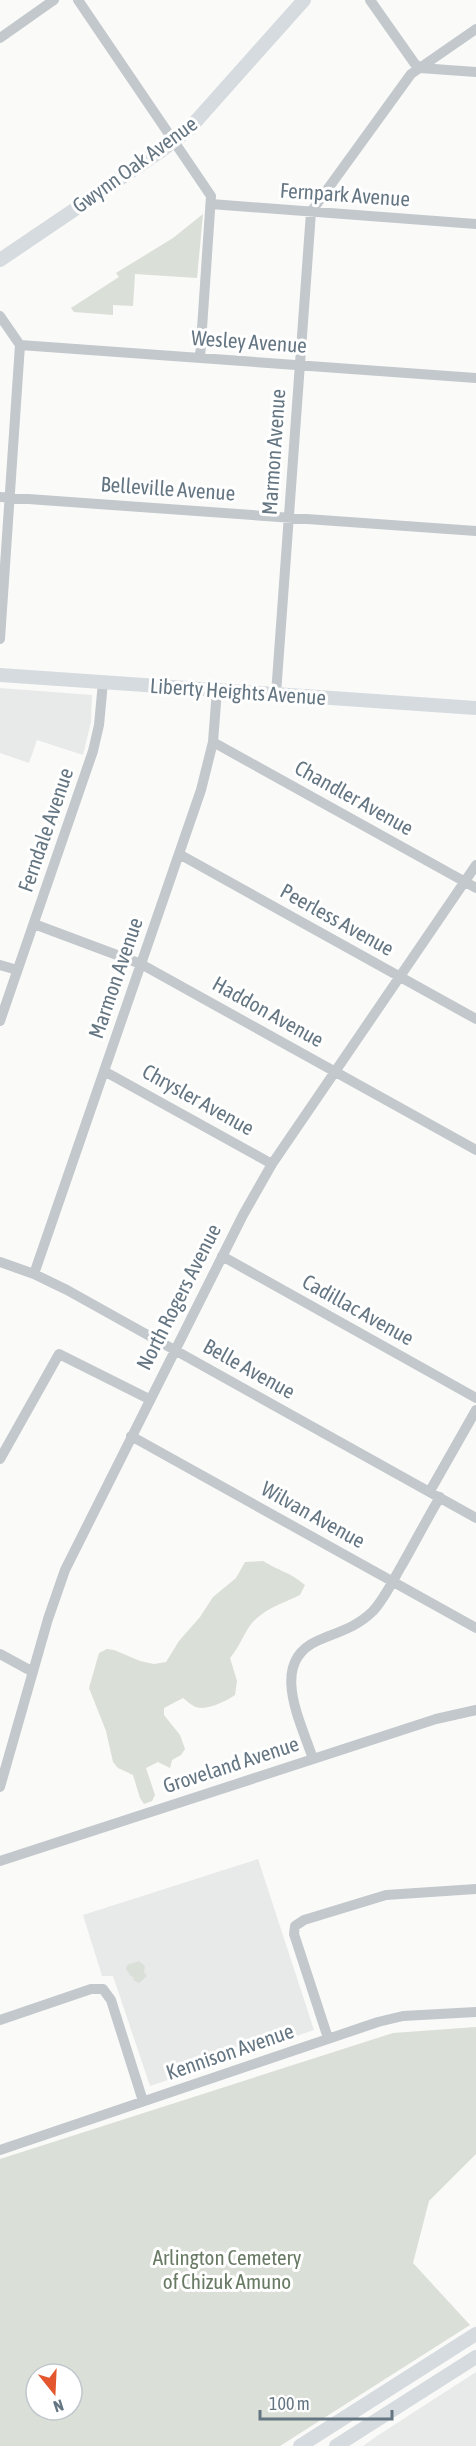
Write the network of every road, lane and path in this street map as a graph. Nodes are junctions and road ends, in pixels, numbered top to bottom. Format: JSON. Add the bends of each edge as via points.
{"nodes":[{"id":1,"x":54,"y":0,"type":"edge"},
{"id":2,"x":78,"y":0,"type":"edge"},
{"id":3,"x":303,"y":0,"type":"edge"},
{"id":4,"x":370,"y":0,"type":"edge"},
{"id":5,"x":476,"y":28,"type":"edge"},
{"id":6,"x":0,"y":38,"type":"edge"},
{"id":7,"x":420,"y":68,"type":"junction"},
{"id":8,"x":476,"y":72,"type":"edge"},
{"id":9,"x":174,"y":141,"type":"junction"},
{"id":10,"x":211,"y":204,"type":"junction"},
{"id":11,"x":311,"y":212,"type":"junction"},
{"id":12,"x":476,"y":224,"type":"edge"},
{"id":13,"x":0,"y":260,"type":"edge"},
{"id":14,"x":0,"y":316,"type":"edge"},
{"id":15,"x":20,"y":345,"type":"junction"},
{"id":16,"x":200,"y":358,"type":"junction"},
{"id":17,"x":300,"y":365,"type":"junction"},
{"id":18,"x":476,"y":378,"type":"edge"},
{"id":19,"x":5,"y":497,"type":"edge"},
{"id":20,"x":289,"y":518,"type":"junction"},
{"id":21,"x":476,"y":531,"type":"edge"},
{"id":22,"x":0,"y":639,"type":"edge"},
{"id":23,"x":0,"y":675,"type":"edge"},
{"id":24,"x":103,"y":682,"type":"junction"},
{"id":25,"x":217,"y":690,"type":"junction"},
{"id":26,"x":276,"y":694,"type":"junction"},
{"id":27,"x":476,"y":708,"type":"edge"},
{"id":28,"x":213,"y":742,"type":"junction"},
{"id":29,"x":179,"y":854,"type":"junction"},
{"id":30,"x":476,"y":865,"type":"edge"},
{"id":31,"x":465,"y":882,"type":"junction"},
{"id":32,"x":476,"y":888,"type":"edge"},
{"id":33,"x":34,"y":924,"type":"junction"},
{"id":34,"x":141,"y":964,"type":"junction"},
{"id":35,"x":0,"y":965,"type":"edge"},
{"id":36,"x":17,"y":970,"type":"junction"},
{"id":37,"x":399,"y":976,"type":"junction"},
{"id":38,"x":476,"y":1019,"type":"edge"},
{"id":39,"x":0,"y":1021,"type":"edge"},
{"id":40,"x":104,"y":1071,"type":"junction"},
{"id":41,"x":336,"y":1071,"type":"junction"},
{"id":42,"x":476,"y":1150,"type":"edge"},
{"id":43,"x":272,"y":1164,"type":"junction"},
{"id":44,"x":222,"y":1256,"type":"junction"},
{"id":45,"x":0,"y":1262,"type":"edge"},
{"id":46,"x":34,"y":1274,"type":"junction"},
{"id":47,"x":174,"y":1350,"type":"junction"},
{"id":48,"x":476,"y":1398,"type":"edge"},
{"id":49,"x":149,"y":1399,"type":"junction"},
{"id":50,"x":476,"y":1410,"type":"edge"},
{"id":51,"x":131,"y":1436,"type":"junction"},
{"id":52,"x":0,"y":1459,"type":"edge"},
{"id":53,"x":435,"y":1494,"type":"junction"},
{"id":54,"x":476,"y":1518,"type":"edge"},
{"id":55,"x":393,"y":1582,"type":"junction"},
{"id":56,"x":476,"y":1628,"type":"edge"},
{"id":57,"x":0,"y":1654,"type":"edge"},
{"id":58,"x":33,"y":1672,"type":"junction"},
{"id":59,"x":476,"y":1710,"type":"edge"},
{"id":60,"x":313,"y":1759,"type":"junction"},
{"id":61,"x":0,"y":1787,"type":"edge"},
{"id":62,"x":0,"y":1861,"type":"edge"},
{"id":63,"x":476,"y":1889,"type":"edge"},
{"id":64,"x":476,"y":2013,"type":"edge"},
{"id":65,"x":0,"y":2020,"type":"edge"},
{"id":66,"x":328,"y":2038,"type":"junction"},
{"id":67,"x":143,"y":2102,"type":"junction"},
{"id":68,"x":0,"y":2150,"type":"edge"},
{"id":69,"x":476,"y":2334,"type":"edge"},
{"id":70,"x":476,"y":2357,"type":"edge"},
{"id":71,"x":300,"y":2446,"type":"edge"},
{"id":72,"x":336,"y":2446,"type":"edge"}],
"edges":[{"from":1,"to":6,"type":"street"},
{"from":2,"to":9,"type":"street"},
{"from":3,"to":9,"type":"main road","name":"Gwynn Oak Avenue","via":[[204,114]]},
{"from":4,"to":7,"type":"street"},
{"from":5,"to":7,"type":"street"},
{"from":7,"to":8,"type":"street"},
{"from":7,"to":11,"type":"street","via":[[411,74]]},
{"from":9,"to":10,"type":"street","via":[[211,196]]},
{"from":9,"to":13,"type":"main road","name":"Gwynn Oak Avenue"},
{"from":10,"to":11,"type":"street","name":"Fernpark Avenue"},
{"from":10,"to":16,"type":"street"},
{"from":11,"to":12,"type":"street","name":"Fernpark Avenue"},
{"from":11,"to":17,"type":"street","name":"Marmon Avenue"},
{"from":14,"to":15,"type":"street"},
{"from":15,"to":16,"type":"street","name":"Wesley Avenue"},
{"from":15,"to":19,"type":"street"},
{"from":16,"to":17,"type":"street","name":"Wesley Avenue"},
{"from":17,"to":18,"type":"street","name":"Wesley Avenue"},
{"from":17,"to":20,"type":"street","name":"Marmon Avenue"},
{"from":19,"to":20,"type":"street","name":"Belleville Avenue"},
{"from":19,"to":22,"type":"street"},
{"from":20,"to":21,"type":"street","name":"Belleville Avenue"},
{"from":20,"to":26,"type":"street","name":"Marmon Avenue"},
{"from":23,"to":24,"type":"main road","name":"Liberty Heights Avenue"},
{"from":24,"to":25,"type":"main road","name":"Liberty Heights Avenue"},
{"from":24,"to":33,"type":"street","name":"Ferndale Avenue","via":[[93,751]]},
{"from":25,"to":26,"type":"main road","name":"Liberty Heights Avenue"},
{"from":25,"to":28,"type":"street","name":"Marmon Avenue"},
{"from":26,"to":27,"type":"main road","name":"Liberty Heights Avenue"},
{"from":28,"to":29,"type":"street","name":"Marmon Avenue"},
{"from":28,"to":31,"type":"street","name":"Chandler Avenue"},
{"from":29,"to":34,"type":"street","name":"Marmon Avenue"},
{"from":29,"to":37,"type":"street","name":"Peerless Avenue"},
{"from":30,"to":31,"type":"street","name":"North Rogers Avenue"},
{"from":31,"to":32,"type":"street","name":"Chandler Avenue"},
{"from":31,"to":37,"type":"street","name":"North Rogers Avenue"},
{"from":33,"to":34,"type":"street","name":"Haddon Avenue"},
{"from":33,"to":36,"type":"street","name":"Ferndale Avenue"},
{"from":34,"to":40,"type":"street","name":"Marmon Avenue"},
{"from":34,"to":41,"type":"street","name":"Haddon Avenue"},
{"from":35,"to":36,"type":"street"},
{"from":36,"to":39,"type":"street","name":"Ferndale Avenue"},
{"from":37,"to":38,"type":"street","name":"Peerless Avenue"},
{"from":37,"to":41,"type":"street","name":"North Rogers Avenue"},
{"from":40,"to":43,"type":"street","name":"Chrysler Avenue"},
{"from":40,"to":46,"type":"street","name":"Marmon Avenue"},
{"from":41,"to":42,"type":"street","name":"Haddon Avenue"},
{"from":41,"to":43,"type":"street","name":"North Rogers Avenue"},
{"from":43,"to":44,"type":"street","name":"North Rogers Avenue"},
{"from":44,"to":47,"type":"street","name":"North Rogers Avenue"},
{"from":44,"to":48,"type":"street","name":"Cadillac Avenue"},
{"from":45,"to":46,"type":"street","name":"Belle Avenue"},
{"from":46,"to":47,"type":"street","name":"Belle Avenue"},
{"from":47,"to":49,"type":"street","name":"North Rogers Avenue"},
{"from":47,"to":53,"type":"street","name":"Belle Avenue"},
{"from":49,"to":51,"type":"street","name":"North Rogers Avenue"},
{"from":49,"to":52,"type":"street","via":[[59,1353]]},
{"from":50,"to":53,"type":"street"},
{"from":51,"to":55,"type":"street","name":"Wilvan Avenue"},
{"from":51,"to":58,"type":"street","name":"North Rogers Avenue","via":[[65,1570]]},
{"from":53,"to":54,"type":"street","name":"Belle Avenue"},
{"from":53,"to":55,"type":"street"},
{"from":55,"to":56,"type":"street","name":"Wilvan Avenue"},
{"from":55,"to":60,"type":"street","via":[[362,1620],[341,1633],[315,1641],[292,1668],[290,1686]]},
{"from":57,"to":58,"type":"street"},
{"from":58,"to":61,"type":"street","name":"North Rogers Avenue"},
{"from":59,"to":60,"type":"street","name":"Groveland Avenue"},
{"from":60,"to":62,"type":"street","name":"Groveland Avenue"},
{"from":63,"to":66,"type":"street","via":[[386,1895],[295,1926],[294,1934]]},
{"from":64,"to":66,"type":"street","name":"Kennison Avenue","via":[[390,2018]]},
{"from":65,"to":67,"type":"street","via":[[91,1989],[103,1989],[111,2000]]},
{"from":66,"to":67,"type":"street","name":"Kennison Avenue"},
{"from":67,"to":68,"type":"street","name":"Kennison Avenue"},
{"from":69,"to":71,"type":"main road"},
{"from":70,"to":72,"type":"main road"}]}
